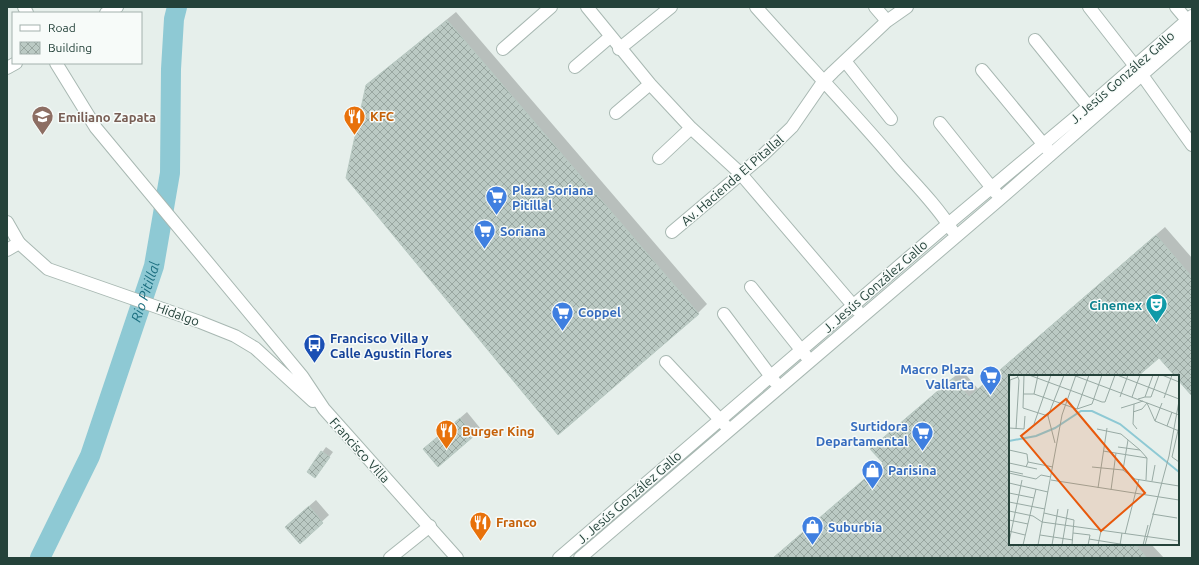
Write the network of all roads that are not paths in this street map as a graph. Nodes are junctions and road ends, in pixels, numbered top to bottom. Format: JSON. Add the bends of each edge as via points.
{"nodes":[{"id":1,"x":117,"y":7,"type":"edge"},
{"id":2,"x":551,"y":7,"type":"edge"},
{"id":3,"x":587,"y":7,"type":"edge"},
{"id":4,"x":671,"y":7,"type":"edge"},
{"id":5,"x":756,"y":7,"type":"edge"},
{"id":6,"x":875,"y":7,"type":"edge"},
{"id":7,"x":907,"y":7,"type":"edge"},
{"id":8,"x":1089,"y":7,"type":"edge"},
{"id":9,"x":1176,"y":7,"type":"edge"},
{"id":10,"x":108,"y":12,"type":"edge"},
{"id":11,"x":887,"y":21,"type":"junction"},
{"id":12,"x":1191,"y":23,"type":"edge"},
{"id":13,"x":610,"y":37,"type":"junction"},
{"id":14,"x":1035,"y":40,"type":"dead end"},
{"id":15,"x":503,"y":49,"type":"dead end"},
{"id":16,"x":619,"y":49,"type":"junction"},
{"id":17,"x":845,"y":61,"type":"junction"},
{"id":18,"x":57,"y":64,"type":"edge"},
{"id":19,"x":575,"y":67,"type":"dead end"},
{"id":20,"x":982,"y":70,"type":"dead end"},
{"id":21,"x":1138,"y":70,"type":"junction"},
{"id":22,"x":823,"y":82,"type":"junction"},
{"id":23,"x":650,"y":84,"type":"junction"},
{"id":24,"x":1092,"y":110,"type":"junction"},
{"id":25,"x":616,"y":113,"type":"dead end"},
{"id":26,"x":891,"y":119,"type":"dead end"},
{"id":27,"x":940,"y":123,"type":"dead end"},
{"id":28,"x":691,"y":128,"type":"junction"},
{"id":29,"x":1043,"y":145,"type":"junction"},
{"id":30,"x":1192,"y":145,"type":"edge"},
{"id":31,"x":1052,"y":154,"type":"junction"},
{"id":32,"x":659,"y":158,"type":"dead end"},
{"id":33,"x":740,"y":173,"type":"junction"},
{"id":34,"x":991,"y":188,"type":"junction"},
{"id":35,"x":1000,"y":199,"type":"junction"},
{"id":36,"x":7,"y":222,"type":"edge"},
{"id":37,"x":948,"y":224,"type":"junction"},
{"id":38,"x":672,"y":232,"type":"dead end"},
{"id":39,"x":956,"y":237,"type":"junction"},
{"id":40,"x":19,"y":243,"type":"junction"},
{"id":41,"x":7,"y":250,"type":"edge"},
{"id":42,"x":751,"y":287,"type":"dead end"},
{"id":43,"x":853,"y":305,"type":"junction"},
{"id":44,"x":724,"y":314,"type":"dead end"},
{"id":45,"x":863,"y":317,"type":"junction"},
{"id":46,"x":801,"y":350,"type":"junction"},
{"id":47,"x":810,"y":361,"type":"junction"},
{"id":48,"x":666,"y":362,"type":"dead end"},
{"id":49,"x":770,"y":377,"type":"junction"},
{"id":50,"x":779,"y":388,"type":"junction"},
{"id":51,"x":324,"y":409,"type":"junction"},
{"id":52,"x":719,"y":420,"type":"junction"},
{"id":53,"x":731,"y":429,"type":"junction"},
{"id":54,"x":430,"y":526,"type":"junction"},
{"id":55,"x":390,"y":558,"type":"edge"},
{"id":56,"x":457,"y":558,"type":"edge"},
{"id":57,"x":559,"y":558,"type":"edge"},
{"id":58,"x":580,"y":558,"type":"edge"}],
"edges":[{"from":1,"to":10,"type":"street"},
{"from":2,"to":15,"type":"street"},
{"from":3,"to":13,"type":"street"},
{"from":4,"to":16,"type":"street"},
{"from":5,"to":22,"type":"street"},
{"from":6,"to":11,"type":"street"},
{"from":7,"to":11,"type":"street","name":"Av. Hacienda El Pitallal"},
{"from":8,"to":21,"type":"street"},
{"from":9,"to":12,"type":"street"},
{"from":11,"to":17,"type":"street","name":"Av. Hacienda El Pitallal"},
{"from":12,"to":21,"type":"street","name":"J. Jesús González Gallo"},
{"from":13,"to":16,"type":"street"},
{"from":13,"to":19,"type":"street"},
{"from":14,"to":24,"type":"street"},
{"from":16,"to":23,"type":"street"},
{"from":17,"to":22,"type":"street","name":"Av. Hacienda El Pitallal"},
{"from":17,"to":26,"type":"street"},
{"from":18,"to":51,"type":"street","name":"Francisco Villa","via":[[96,128],[302,376]]},
{"from":20,"to":29,"type":"street"},
{"from":21,"to":24,"type":"street","name":"J. Jesús González Gallo"},
{"from":21,"to":30,"type":"street"},
{"from":22,"to":33,"type":"street","name":"Av. Hacienda El Pitallal","via":[[792,127]]},
{"from":22,"to":37,"type":"street","via":[[858,118]]},
{"from":23,"to":25,"type":"street"},
{"from":23,"to":28,"type":"street"},
{"from":24,"to":29,"type":"street","name":"J. Jesús González Gallo"},
{"from":24,"to":31,"type":"street","name":"J. Jesús González Gallo"},
{"from":27,"to":34,"type":"street"},
{"from":28,"to":32,"type":"street"},
{"from":28,"to":33,"type":"street"},
{"from":29,"to":31,"type":"street"},
{"from":29,"to":34,"type":"street","name":"J. Jesús González Gallo"},
{"from":31,"to":35,"type":"street","name":"J. Jesús González Gallo"},
{"from":33,"to":38,"type":"street","name":"Av. Hacienda El Pitallal"},
{"from":33,"to":43,"type":"street"},
{"from":34,"to":35,"type":"street"},
{"from":34,"to":37,"type":"street","name":"J. Jesús González Gallo"},
{"from":35,"to":39,"type":"street","name":"J. Jesús González Gallo"},
{"from":36,"to":40,"type":"street","name":"Hidalgo"},
{"from":37,"to":39,"type":"street"},
{"from":37,"to":43,"type":"street","name":"J. Jesús González Gallo"},
{"from":39,"to":45,"type":"street","name":"J. Jesús González Gallo"},
{"from":40,"to":41,"type":"street"},
{"from":40,"to":51,"type":"street","name":"Hidalgo","via":[[48,269],[235,336],[255,348]]},
{"from":42,"to":46,"type":"street"},
{"from":43,"to":45,"type":"street"},
{"from":43,"to":46,"type":"street","name":"J. Jesús González Gallo"},
{"from":44,"to":49,"type":"street"},
{"from":45,"to":47,"type":"street","name":"J. Jesús González Gallo"},
{"from":46,"to":47,"type":"street"},
{"from":46,"to":49,"type":"street","name":"J. Jesús González Gallo"},
{"from":47,"to":50,"type":"street","name":"J. Jesús González Gallo"},
{"from":48,"to":52,"type":"street"},
{"from":49,"to":50,"type":"street"},
{"from":49,"to":52,"type":"street","name":"J. Jesús González Gallo"},
{"from":50,"to":53,"type":"street","name":"J. Jesús González Gallo"},
{"from":51,"to":54,"type":"street","name":"Francisco Villa"},
{"from":52,"to":53,"type":"street"},
{"from":52,"to":57,"type":"street","name":"J. Jesús González Gallo"},
{"from":53,"to":58,"type":"street","name":"J. Jesús González Gallo"},
{"from":54,"to":55,"type":"street"},
{"from":54,"to":56,"type":"street","name":"Francisco Villa"}]}
